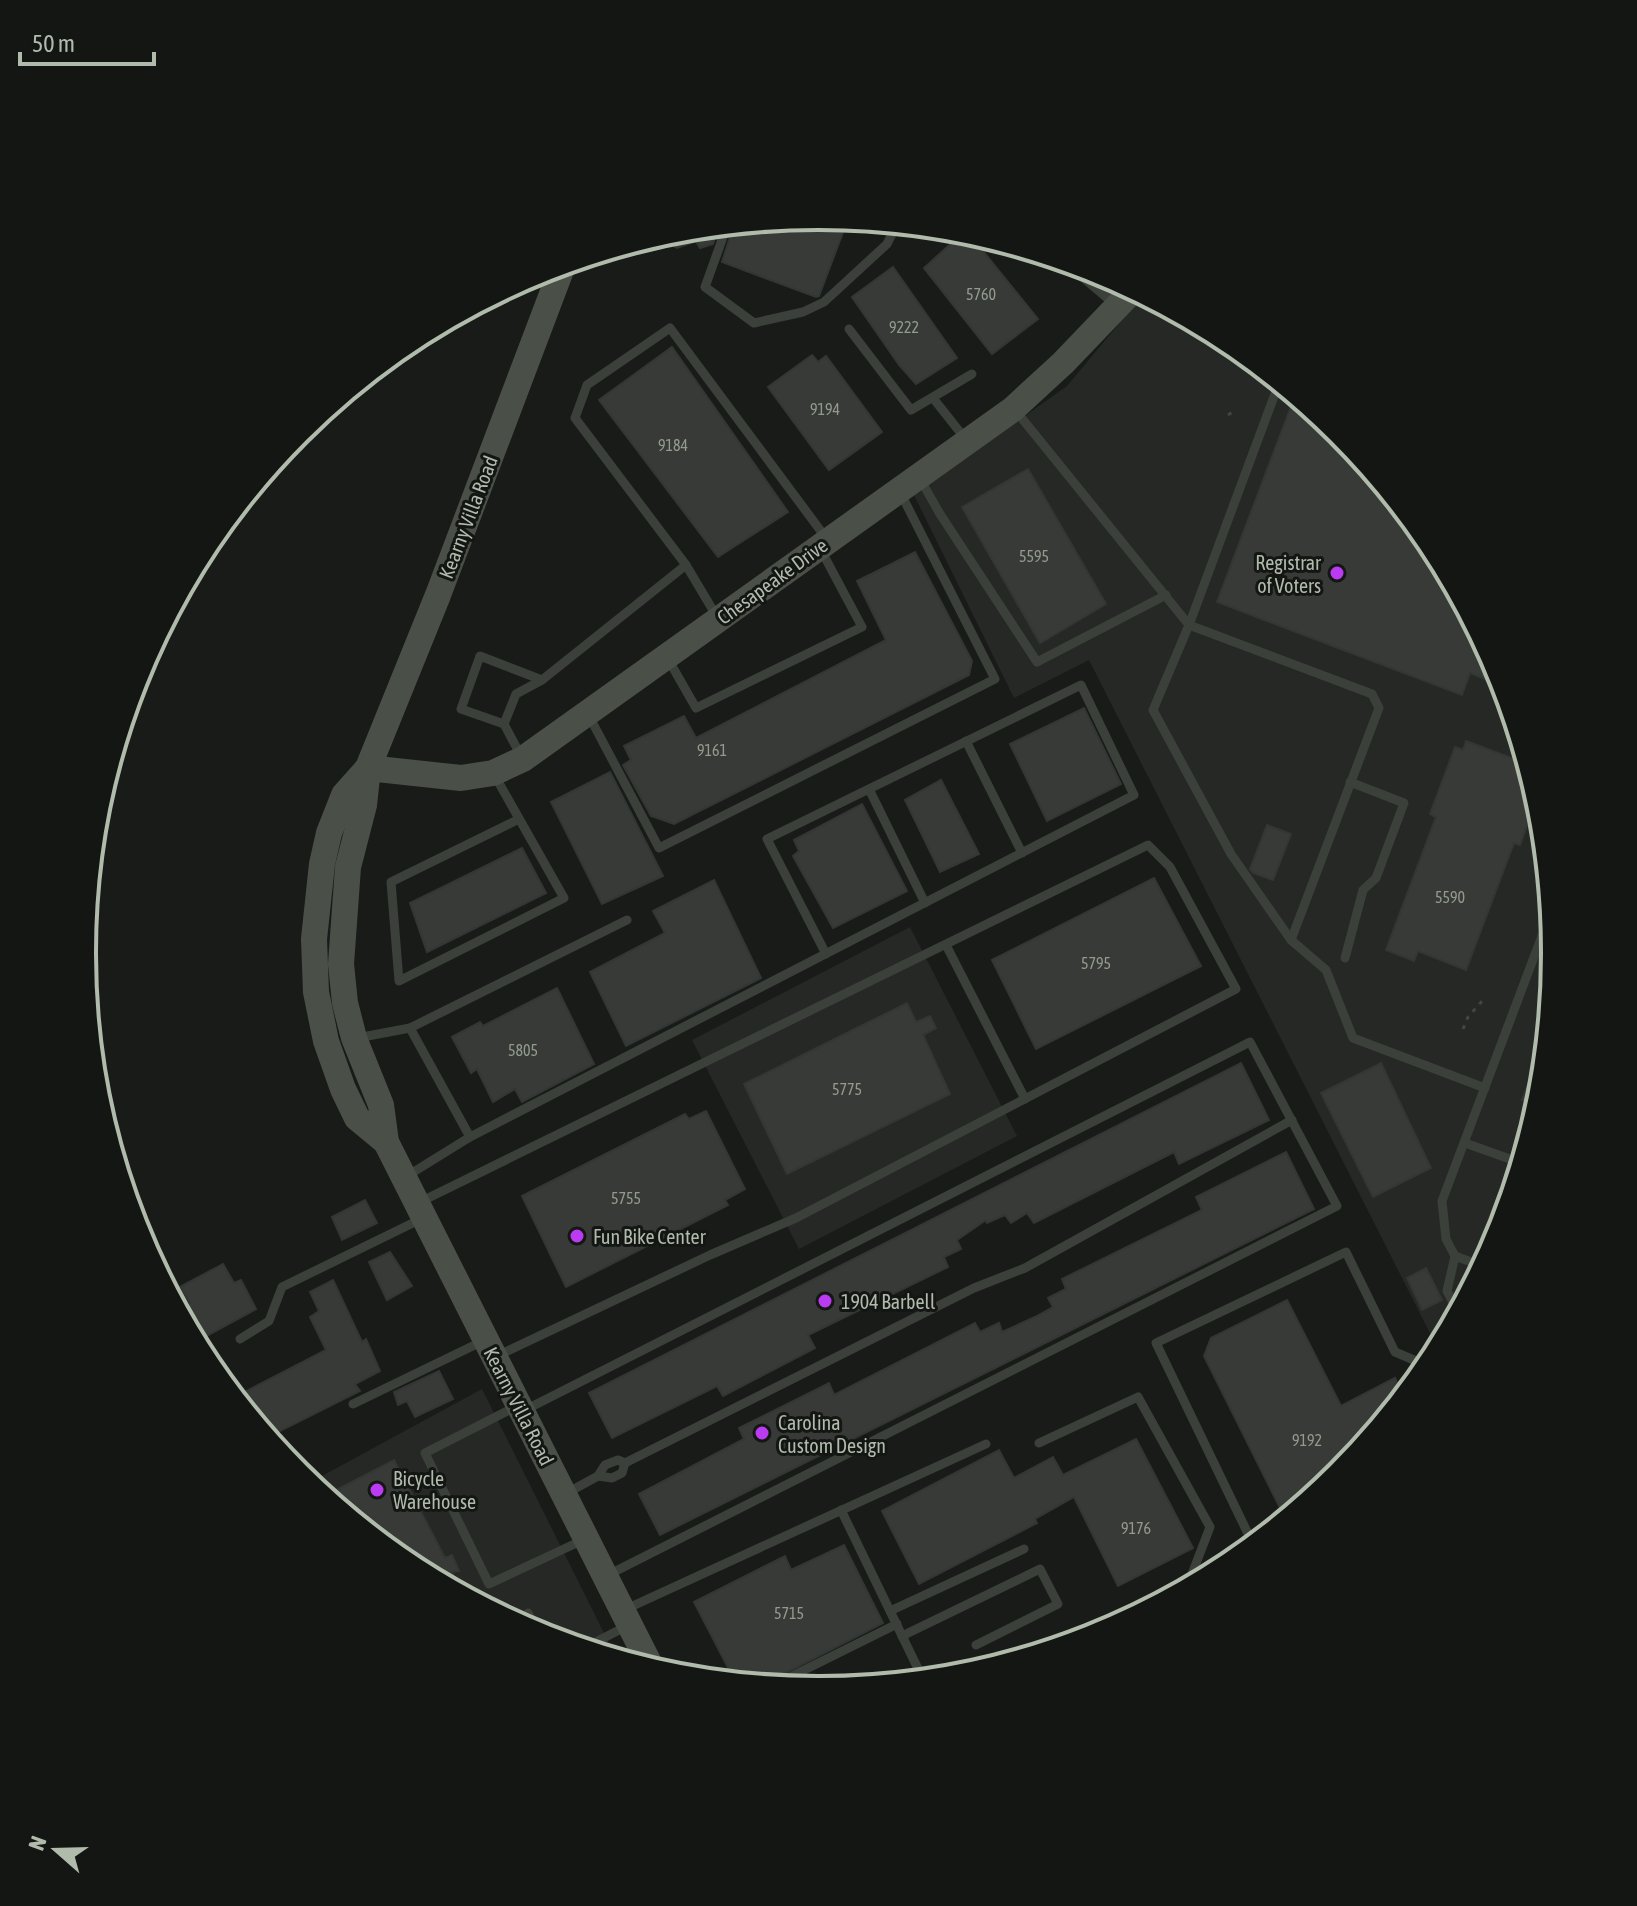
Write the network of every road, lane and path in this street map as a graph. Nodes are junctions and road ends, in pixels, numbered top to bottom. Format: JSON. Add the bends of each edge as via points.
{"nodes":[{"id":1,"x":892,"y":235,"type":"edge"},
{"id":2,"x":723,"y":237,"type":"edge"},
{"id":3,"x":547,"y":283,"type":"edge"},
{"id":4,"x":1125,"y":299,"type":"edge"},
{"id":5,"x":849,"y":329,"type":"dead end"},
{"id":6,"x":972,"y":374,"type":"dead end"},
{"id":7,"x":1275,"y":394,"type":"edge"},
{"id":8,"x":933,"y":398,"type":"junction"},
{"id":9,"x":1013,"y":409,"type":"junction"},
{"id":10,"x":1234,"y":411,"type":"dead end"},
{"id":11,"x":1228,"y":415,"type":"dead end"},
{"id":12,"x":967,"y":441,"type":"junction"},
{"id":13,"x":908,"y":482,"type":"junction"},
{"id":14,"x":823,"y":544,"type":"junction"},
{"id":15,"x":686,"y":565,"type":"junction"},
{"id":16,"x":1166,"y":595,"type":"junction"},
{"id":17,"x":718,"y":619,"type":"junction"},
{"id":18,"x":1189,"y":625,"type":"junction"},
{"id":19,"x":666,"y":656,"type":"junction"},
{"id":20,"x":542,"y":680,"type":"junction"},
{"id":21,"x":587,"y":713,"type":"junction"},
{"id":22,"x":504,"y":724,"type":"junction"},
{"id":23,"x":966,"y":741,"type":"junction"},
{"id":24,"x":523,"y":759,"type":"junction"},
{"id":25,"x":368,"y":768,"type":"junction"},
{"id":26,"x":493,"y":773,"type":"junction"},
{"id":27,"x":1350,"y":782,"type":"junction"},
{"id":28,"x":869,"y":789,"type":"junction"},
{"id":29,"x":519,"y":819,"type":"junction"},
{"id":30,"x":1022,"y":853,"type":"junction"},
{"id":31,"x":925,"y":903,"type":"junction"},
{"id":32,"x":627,"y":920,"type":"dead end"},
{"id":33,"x":1540,"y":939,"type":"edge"},
{"id":34,"x":1291,"y":940,"type":"junction"},
{"id":35,"x":946,"y":945,"type":"junction"},
{"id":36,"x":826,"y":954,"type":"junction"},
{"id":37,"x":1345,"y":958,"type":"dead end"},
{"id":38,"x":1484,"y":999,"type":"dead end"},
{"id":39,"x":410,"y":1028,"type":"junction"},
{"id":40,"x":1463,"y":1029,"type":"dead end"},
{"id":41,"x":354,"y":1038,"type":"junction"},
{"id":42,"x":1485,"y":1088,"type":"junction"},
{"id":43,"x":1025,"y":1099,"type":"junction"},
{"id":44,"x":1292,"y":1120,"type":"junction"},
{"id":45,"x":470,"y":1137,"type":"junction"},
{"id":46,"x":386,"y":1142,"type":"junction"},
{"id":47,"x":1465,"y":1143,"type":"junction"},
{"id":48,"x":1510,"y":1159,"type":"edge"},
{"id":49,"x":404,"y":1178,"type":"junction"},
{"id":50,"x":420,"y":1210,"type":"junction"},
{"id":51,"x":1455,"y":1256,"type":"junction"},
{"id":52,"x":1471,"y":1262,"type":"edge"},
{"id":53,"x":1452,"y":1300,"type":"edge"},
{"id":54,"x":240,"y":1339,"type":"dead end"},
{"id":55,"x":490,"y":1348,"type":"junction"},
{"id":56,"x":1415,"y":1360,"type":"edge"},
{"id":57,"x":353,"y":1404,"type":"dead end"},
{"id":58,"x":521,"y":1409,"type":"junction"},
{"id":59,"x":1039,"y":1443,"type":"dead end"},
{"id":60,"x":986,"y":1444,"type":"dead end"},
{"id":61,"x":564,"y":1494,"type":"junction"},
{"id":62,"x":841,"y":1510,"type":"junction"},
{"id":63,"x":1248,"y":1533,"type":"edge"},
{"id":64,"x":587,"y":1538,"type":"junction"},
{"id":65,"x":1024,"y":1549,"type":"dead end"},
{"id":66,"x":1193,"y":1571,"type":"edge"},
{"id":67,"x":606,"y":1576,"type":"junction"},
{"id":68,"x":890,"y":1611,"type":"junction"},
{"id":69,"x":627,"y":1618,"type":"junction"},
{"id":70,"x":897,"y":1624,"type":"junction"},
{"id":71,"x":902,"y":1636,"type":"junction"},
{"id":72,"x":596,"y":1640,"type":"edge"},
{"id":73,"x":976,"y":1645,"type":"dead end"},
{"id":74,"x":645,"y":1654,"type":"edge"},
{"id":75,"x":918,"y":1668,"type":"edge"},
{"id":76,"x":794,"y":1675,"type":"edge"}],
"edges":[{"from":1,"to":2,"type":"lane","via":[[824,302],[754,323],[705,287]]},
{"from":3,"to":25,"type":"main road","name":"Kearny Villa Road","via":[[438,595]]},
{"from":4,"to":9,"type":"main road","name":"Chesapeake Drive"},
{"from":5,"to":8,"type":"lane","via":[[911,410]]},
{"from":6,"to":8,"type":"lane"},
{"from":7,"to":18,"type":"lane"},
{"from":8,"to":12,"type":"lane"},
{"from":9,"to":12,"type":"main road","name":"Chesapeake Drive"},
{"from":9,"to":16,"type":"lane"},
{"from":10,"to":11,"type":"path"},
{"from":12,"to":13,"type":"main road","name":"Chesapeake Drive"},
{"from":13,"to":14,"type":"main road","name":"Chesapeake Drive"},
{"from":13,"to":16,"type":"lane","via":[[940,514],[1037,662]]},
{"from":13,"to":21,"type":"lane","via":[[995,679],[659,848]]},
{"from":14,"to":15,"type":"lane","via":[[670,328],[587,385],[575,418]]},
{"from":14,"to":17,"type":"main road","name":"Chesapeake Drive"},
{"from":14,"to":19,"type":"lane","via":[[862,627],[696,708]]},
{"from":15,"to":17,"type":"lane"},
{"from":15,"to":20,"type":"lane"},
{"from":16,"to":18,"type":"lane"},
{"from":17,"to":19,"type":"main road","name":"Chesapeake Drive"},
{"from":18,"to":27,"type":"lane","via":[[1372,694],[1379,708]]},
{"from":18,"to":34,"type":"lane","via":[[1153,710],[1231,854]]},
{"from":19,"to":21,"type":"main road","name":"Chesapeake Drive"},
{"from":20,"to":22,"type":"lane","via":[[516,694]]},
{"from":20,"to":22,"type":"lane","via":[[480,656],[461,709]]},
{"from":21,"to":24,"type":"main road","name":"Chesapeake Drive"},
{"from":22,"to":24,"type":"lane"},
{"from":23,"to":28,"type":"lane"},
{"from":23,"to":30,"type":"lane"},
{"from":23,"to":30,"type":"lane","via":[[1081,685],[1134,795]]},
{"from":24,"to":26,"type":"main road","name":"Chesapeake Drive"},
{"from":25,"to":26,"type":"main road","name":"Chesapeake Drive","via":[[461,778]]},
{"from":25,"to":41,"type":"main road","name":"Kearny Villa Road","via":[[348,867],[341,964]]},
{"from":25,"to":46,"type":"main road","name":"Kearny Villa Road","via":[[344,795],[329,833],[314,939],[316,992],[343,1089],[357,1118]]},
{"from":26,"to":29,"type":"lane"},
{"from":27,"to":34,"type":"lane"},
{"from":27,"to":37,"type":"lane","via":[[1404,803],[1376,878],[1363,890]]},
{"from":28,"to":31,"type":"lane"},
{"from":28,"to":36,"type":"lane","via":[[767,839]]},
{"from":29,"to":29,"type":"lane","via":[[564,898],[399,981],[391,882]]},
{"from":30,"to":31,"type":"lane"},
{"from":31,"to":36,"type":"lane"},
{"from":32,"to":39,"type":"lane"},
{"from":33,"to":42,"type":"lane"},
{"from":34,"to":42,"type":"lane","via":[[1326,970],[1353,1038]]},
{"from":35,"to":43,"type":"lane"},
{"from":35,"to":43,"type":"lane","via":[[1148,845],[1170,867],[1236,989]]},
{"from":35,"to":50,"type":"lane"},
{"from":36,"to":45,"type":"lane"},
{"from":38,"to":40,"type":"path"},
{"from":39,"to":41,"type":"lane"},
{"from":39,"to":45,"type":"lane"},
{"from":41,"to":46,"type":"main road","name":"Kearny Villa Road","via":[[381,1105]]},
{"from":42,"to":47,"type":"lane"},
{"from":43,"to":55,"type":"lane","via":[[796,1218]]},
{"from":44,"to":58,"type":"lane","via":[[1250,1042]]},
{"from":44,"to":61,"type":"lane","via":[[1025,1268],[974,1288],[625,1463],[622,1473],[612,1478],[598,1476]]},
{"from":44,"to":67,"type":"lane","via":[[1337,1206]]},
{"from":45,"to":49,"type":"lane"},
{"from":46,"to":49,"type":"main road","name":"Kearny Villa Road"},
{"from":47,"to":48,"type":"lane"},
{"from":47,"to":51,"type":"lane","via":[[1442,1201],[1446,1239]]},
{"from":49,"to":50,"type":"main road","name":"Kearny Villa Road"},
{"from":50,"to":54,"type":"lane","via":[[282,1287],[269,1321]]},
{"from":50,"to":55,"type":"main road","name":"Kearny Villa Road"},
{"from":51,"to":52,"type":"lane"},
{"from":51,"to":53,"type":"lane","via":[[1447,1291]]},
{"from":55,"to":57,"type":"lane"},
{"from":55,"to":58,"type":"main road","name":"Kearny Villa Road"},
{"from":56,"to":63,"type":"lane","via":[[1395,1352],[1346,1252],[1156,1343]]},
{"from":58,"to":61,"type":"main road","name":"Kearny Villa Road"},
{"from":58,"to":64,"type":"lane","via":[[425,1453],[489,1584]]},
{"from":59,"to":66,"type":"lane","via":[[1138,1397],[1210,1527]]},
{"from":60,"to":62,"type":"lane"},
{"from":61,"to":64,"type":"main road","name":"Kearny Villa Road"},
{"from":62,"to":68,"type":"lane"},
{"from":62,"to":69,"type":"lane"},
{"from":64,"to":67,"type":"main road","name":"Kearny Villa Road"},
{"from":65,"to":68,"type":"lane"},
{"from":67,"to":69,"type":"main road","name":"Kearny Villa Road"},
{"from":68,"to":70,"type":"lane"},
{"from":69,"to":72,"type":"lane"},
{"from":69,"to":74,"type":"main road","name":"Kearny Villa Road"},
{"from":70,"to":71,"type":"lane"},
{"from":70,"to":76,"type":"lane"},
{"from":71,"to":73,"type":"lane","via":[[1040,1569],[1058,1604]]},
{"from":71,"to":75,"type":"lane"}]}
